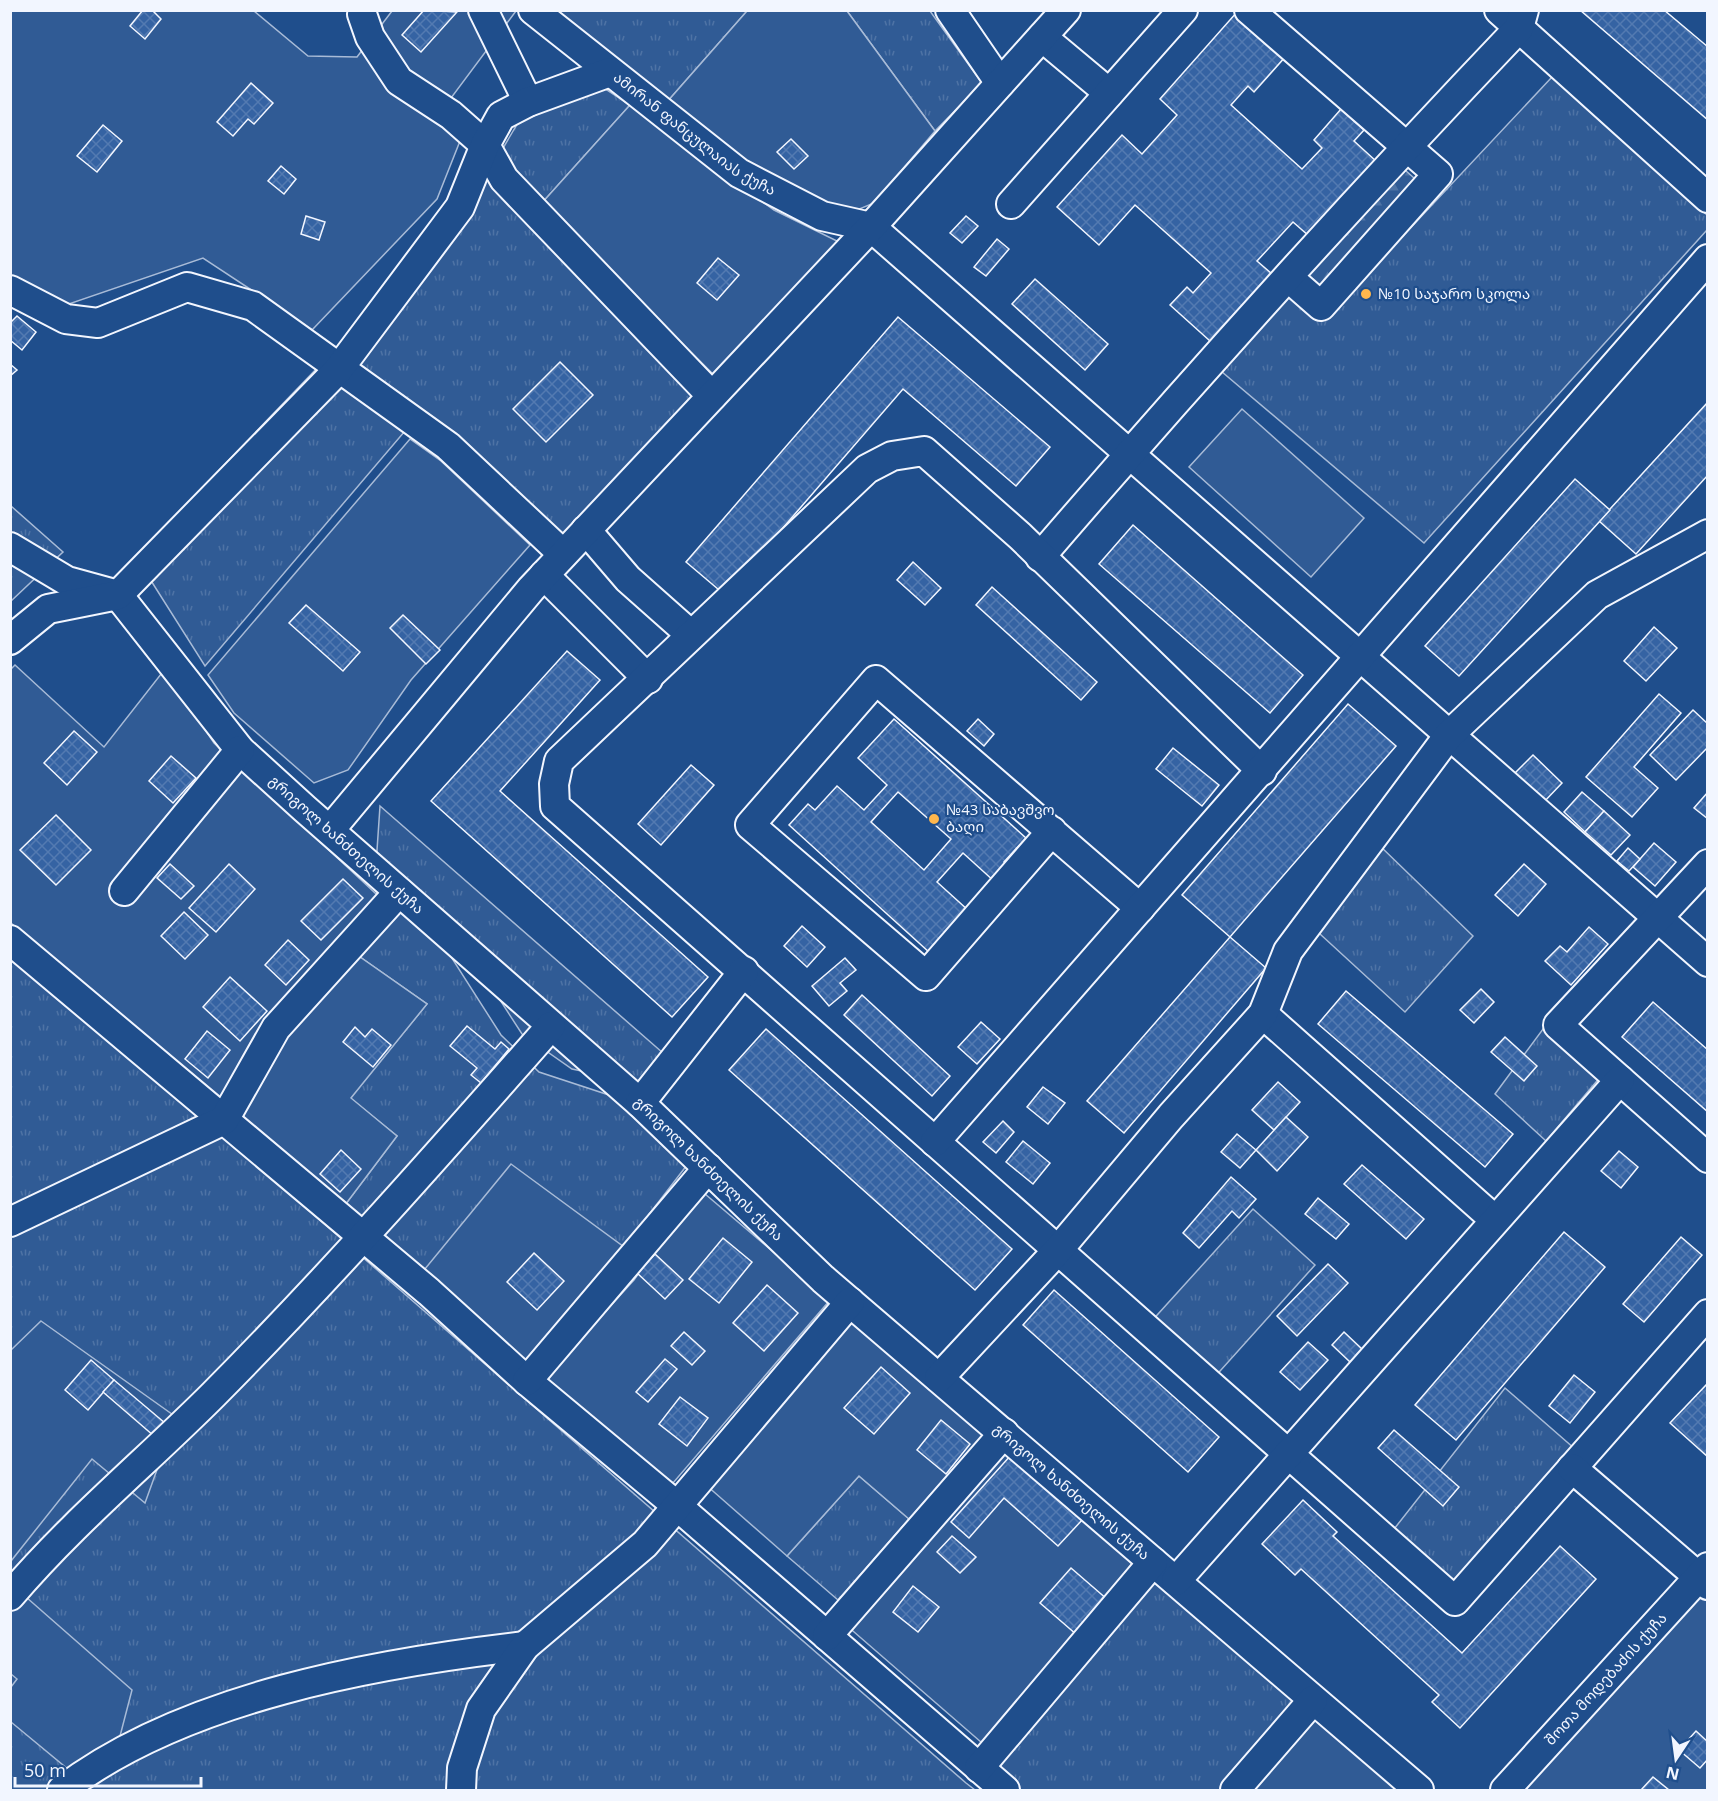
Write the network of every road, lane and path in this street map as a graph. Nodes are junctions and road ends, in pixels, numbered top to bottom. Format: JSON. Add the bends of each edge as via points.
{"nodes":[{"id":1,"x":483,"y":10,"type":"edge"},
{"id":2,"x":533,"y":10,"type":"edge"},
{"id":3,"x":950,"y":10,"type":"edge"},
{"id":4,"x":1066,"y":10,"type":"edge"},
{"id":5,"x":1183,"y":10,"type":"edge"},
{"id":6,"x":1249,"y":10,"type":"edge"},
{"id":7,"x":362,"y":12,"type":"edge"},
{"id":8,"x":1514,"y":16,"type":"edge"},
{"id":9,"x":1042,"y":37,"type":"junction"},
{"id":10,"x":610,"y":72,"type":"junction"},
{"id":11,"x":1000,"y":83,"type":"junction"},
{"id":12,"x":1109,"y":93,"type":"junction"},
{"id":13,"x":528,"y":102,"type":"junction"},
{"id":14,"x":485,"y":145,"type":"junction"},
{"id":15,"x":1404,"y":148,"type":"junction"},
{"id":16,"x":1707,"y":198,"type":"edge"},
{"id":17,"x":1011,"y":204,"type":"dead end"},
{"id":18,"x":871,"y":227,"type":"junction"},
{"id":19,"x":1707,"y":259,"type":"edge"},
{"id":20,"x":1289,"y":278,"type":"junction"},
{"id":21,"x":10,"y":290,"type":"edge"},
{"id":22,"x":338,"y":370,"type":"junction"},
{"id":23,"x":712,"y":396,"type":"junction"},
{"id":24,"x":1129,"y":453,"type":"junction"},
{"id":25,"x":586,"y":530,"type":"junction"},
{"id":26,"x":1707,"y":534,"type":"edge"},
{"id":27,"x":10,"y":547,"type":"edge"},
{"id":28,"x":1040,"y":557,"type":"junction"},
{"id":29,"x":553,"y":565,"type":"junction"},
{"id":30,"x":118,"y":595,"type":"junction"},
{"id":31,"x":690,"y":634,"type":"junction"},
{"id":32,"x":10,"y":640,"type":"edge"},
{"id":33,"x":1361,"y":657,"type":"junction"},
{"id":34,"x":648,"y":679,"type":"junction"},
{"id":35,"x":1449,"y":735,"type":"junction"},
{"id":36,"x":240,"y":750,"type":"junction"},
{"id":37,"x":1262,"y":771,"type":"junction"},
{"id":38,"x":330,"y":830,"type":"junction"},
{"id":39,"x":1052,"y":831,"type":"junction"},
{"id":40,"x":1707,"y":864,"type":"edge"},
{"id":41,"x":124,"y":891,"type":"dead end"},
{"id":42,"x":399,"y":891,"type":"junction"},
{"id":43,"x":1140,"y":908,"type":"junction"},
{"id":44,"x":1657,"y":918,"type":"junction"},
{"id":45,"x":10,"y":940,"type":"edge"},
{"id":46,"x":1707,"y":962,"type":"edge"},
{"id":47,"x":744,"y":971,"type":"junction"},
{"id":48,"x":1263,"y":1014,"type":"junction"},
{"id":49,"x":551,"y":1026,"type":"junction"},
{"id":50,"x":1620,"y":1080,"type":"junction"},
{"id":51,"x":640,"y":1103,"type":"junction"},
{"id":52,"x":224,"y":1120,"type":"junction"},
{"id":53,"x":935,"y":1142,"type":"junction"},
{"id":54,"x":1707,"y":1158,"type":"edge"},
{"id":55,"x":708,"y":1167,"type":"junction"},
{"id":56,"x":1495,"y":1220,"type":"junction"},
{"id":57,"x":10,"y":1222,"type":"edge"},
{"id":58,"x":363,"y":1239,"type":"junction"},
{"id":59,"x":1059,"y":1249,"type":"junction"},
{"id":60,"x":850,"y":1302,"type":"junction"},
{"id":61,"x":1707,"y":1314,"type":"edge"},
{"id":62,"x":939,"y":1378,"type":"junction"},
{"id":63,"x":527,"y":1381,"type":"junction"},
{"id":64,"x":1004,"y":1433,"type":"junction"},
{"id":65,"x":1287,"y":1454,"type":"junction"},
{"id":66,"x":1572,"y":1468,"type":"junction"},
{"id":67,"x":676,"y":1505,"type":"junction"},
{"id":68,"x":1154,"y":1562,"type":"junction"},
{"id":69,"x":1704,"y":1576,"type":"edge"},
{"id":70,"x":1176,"y":1581,"type":"junction"},
{"id":71,"x":10,"y":1596,"type":"edge"},
{"id":72,"x":827,"y":1636,"type":"junction"},
{"id":73,"x":525,"y":1646,"type":"junction"},
{"id":74,"x":1313,"y":1700,"type":"junction"},
{"id":75,"x":979,"y":1768,"type":"junction"},
{"id":76,"x":62,"y":1791,"type":"edge"},
{"id":77,"x":461,"y":1791,"type":"edge"},
{"id":78,"x":1005,"y":1791,"type":"edge"},
{"id":79,"x":1235,"y":1791,"type":"edge"},
{"id":80,"x":1419,"y":1791,"type":"edge"},
{"id":81,"x":1505,"y":1791,"type":"edge"}],
"edges":[{"from":1,"to":13,"type":"street"},
{"from":2,"to":10,"type":"street","name":"ამირან ფანცულაიას ქუჩა"},
{"from":3,"to":11,"type":"street"},
{"from":4,"to":9,"type":"street"},
{"from":5,"to":12,"type":"street"},
{"from":6,"to":15,"type":"street"},
{"from":7,"to":14,"type":"street","via":[[370,37],[399,81]]},
{"from":8,"to":15,"type":"street"},
{"from":8,"to":16,"type":"street"},
{"from":9,"to":11,"type":"street"},
{"from":9,"to":12,"type":"street"},
{"from":10,"to":13,"type":"street"},
{"from":10,"to":18,"type":"street","name":"ამირან ფანცულაიას ქუჩა","via":[[739,173],[822,216]]},
{"from":11,"to":18,"type":"street"},
{"from":12,"to":17,"type":"street"},
{"from":13,"to":14,"type":"street","via":[[501,116]]},
{"from":14,"to":22,"type":"street","via":[[460,207]]},
{"from":14,"to":23,"type":"street","via":[[504,179]]},
{"from":15,"to":20,"type":"street"},
{"from":15,"to":20,"type":"street","via":[[1438,174],[1321,306]]},
{"from":18,"to":23,"type":"street"},
{"from":18,"to":24,"type":"street"},
{"from":19,"to":33,"type":"street"},
{"from":20,"to":24,"type":"street"},
{"from":21,"to":22,"type":"street","via":[[66,319],[98,323],[186,287],[253,306]]},
{"from":22,"to":29,"type":"street","via":[[448,446]]},
{"from":22,"to":30,"type":"street"},
{"from":23,"to":25,"type":"street"},
{"from":24,"to":28,"type":"street"},
{"from":24,"to":33,"type":"street"},
{"from":25,"to":29,"type":"street"},
{"from":25,"to":31,"type":"street","via":[[628,579]]},
{"from":26,"to":35,"type":"street","via":[[1597,595]]},
{"from":27,"to":30,"type":"street","via":[[67,581]]},
{"from":28,"to":31,"type":"street","via":[[924,451],[892,456],[867,469]]},
{"from":28,"to":37,"type":"street"},
{"from":29,"to":34,"type":"street"},
{"from":29,"to":38,"type":"street"},
{"from":30,"to":32,"type":"street","via":[[48,609]]},
{"from":30,"to":36,"type":"street","name":"გრიგოლ ხანძთელის ქუჩა"},
{"from":31,"to":34,"type":"street"},
{"from":33,"to":35,"type":"street"},
{"from":33,"to":37,"type":"street"},
{"from":34,"to":47,"type":"street","via":[[559,760],[555,806]]},
{"from":35,"to":44,"type":"street"},
{"from":35,"to":48,"type":"street","via":[[1288,951]]},
{"from":36,"to":38,"type":"street","name":"გრიგოლ ხანძთელის ქუჩა"},
{"from":36,"to":41,"type":"street"},
{"from":37,"to":43,"type":"street"},
{"from":38,"to":42,"type":"street","name":"გრიგოლ ხანძთელის ქუჩა"},
{"from":39,"to":39,"type":"street","via":[[876,680],[750,825],[926,976]]},
{"from":39,"to":43,"type":"street"},
{"from":40,"to":44,"type":"street"},
{"from":42,"to":49,"type":"street","name":"გრიგოლ ხანძთელის ქუჩა"},
{"from":42,"to":52,"type":"street","via":[[276,1028]]},
{"from":43,"to":53,"type":"street"},
{"from":44,"to":46,"type":"street"},
{"from":44,"to":50,"type":"street","via":[[1558,1025]]},
{"from":45,"to":52,"type":"street"},
{"from":47,"to":51,"type":"street"},
{"from":47,"to":53,"type":"street"},
{"from":48,"to":56,"type":"street"},
{"from":48,"to":59,"type":"street"},
{"from":49,"to":51,"type":"street","name":"გრიგოლ ხანძთელის ქუჩა"},
{"from":49,"to":58,"type":"street"},
{"from":50,"to":54,"type":"street"},
{"from":50,"to":56,"type":"street"},
{"from":51,"to":55,"type":"street","name":"გრიგოლ ხანძთელის ქუჩა"},
{"from":52,"to":57,"type":"street"},
{"from":52,"to":58,"type":"street"},
{"from":53,"to":59,"type":"street"},
{"from":55,"to":60,"type":"street","name":"გრიგოლ ხანძთელის ქუჩა"},
{"from":55,"to":63,"type":"street"},
{"from":56,"to":65,"type":"street"},
{"from":58,"to":63,"type":"street","via":[[429,1292]]},
{"from":58,"to":71,"type":"street","via":[[213,1395],[38,1564]]},
{"from":59,"to":62,"type":"street"},
{"from":59,"to":65,"type":"street"},
{"from":60,"to":62,"type":"street","name":"გრიგოლ ხანძთელის ქუჩა"},
{"from":60,"to":67,"type":"street"},
{"from":61,"to":66,"type":"street"},
{"from":62,"to":64,"type":"street","name":"გრიგოლ ხანძთელის ქუჩა"},
{"from":63,"to":67,"type":"street"},
{"from":64,"to":68,"type":"street","name":"გრიგოლ ხანძთელის ქუჩა"},
{"from":64,"to":72,"type":"street"},
{"from":65,"to":66,"type":"street","via":[[1455,1600]]},
{"from":65,"to":70,"type":"street"},
{"from":66,"to":69,"type":"street"},
{"from":67,"to":72,"type":"street"},
{"from":67,"to":73,"type":"street","via":[[645,1544]]},
{"from":68,"to":70,"type":"street","name":"გრიგოლ ხანძთელის ქუჩა"},
{"from":68,"to":75,"type":"street"},
{"from":69,"to":81,"type":"street","name":"შოთა მოდებაძის ქუჩა"},
{"from":70,"to":74,"type":"street","name":"გრიგოლ ხანძთელის ქუჩა"},
{"from":72,"to":75,"type":"street"},
{"from":73,"to":76,"type":"street","via":[[437,1656],[261,1694],[139,1743]]},
{"from":73,"to":77,"type":"street","via":[[481,1709],[462,1768]]},
{"from":74,"to":79,"type":"street"},
{"from":74,"to":80,"type":"street","name":"გრიგოლ ხანძთელის ქუჩა"},
{"from":75,"to":78,"type":"street"}]}
